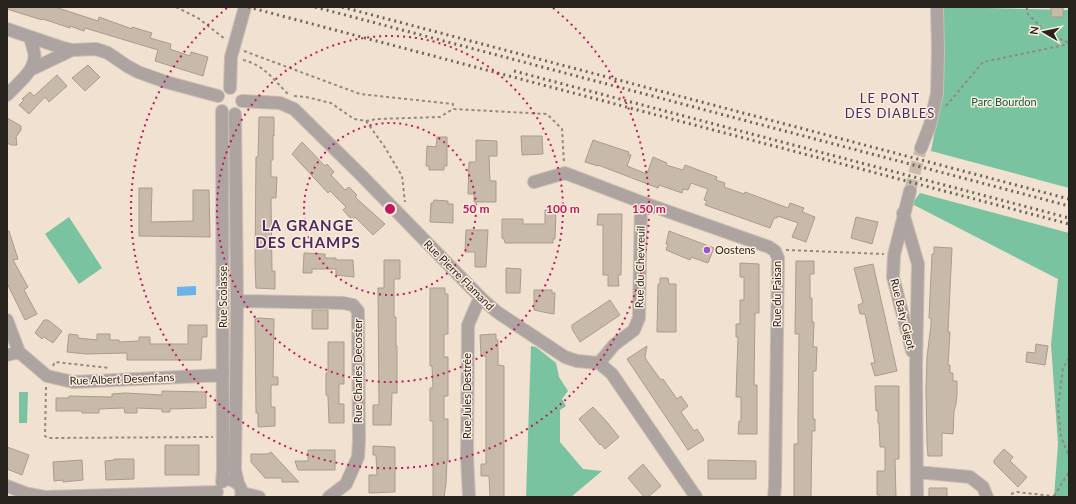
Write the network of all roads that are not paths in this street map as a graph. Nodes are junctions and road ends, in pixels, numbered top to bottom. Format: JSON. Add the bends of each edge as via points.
{"nodes":[{"id":1,"x":244,"y":7,"type":"edge"},
{"id":2,"x":937,"y":7,"type":"edge"},
{"id":3,"x":7,"y":29,"type":"edge"},
{"id":4,"x":30,"y":37,"type":"junction"},
{"id":5,"x":72,"y":50,"type":"junction"},
{"id":6,"x":30,"y":70,"type":"junction"},
{"id":7,"x":230,"y":88,"type":"junction"},
{"id":8,"x":7,"y":94,"type":"edge"},
{"id":9,"x":218,"y":96,"type":"junction"},
{"id":10,"x":242,"y":101,"type":"junction"},
{"id":11,"x":222,"y":111,"type":"junction"},
{"id":12,"x":235,"y":114,"type":"junction"},
{"id":13,"x":921,"y":148,"type":"tunnel mouth"},
{"id":14,"x":534,"y":182,"type":"dead end"},
{"id":15,"x":910,"y":191,"type":"tunnel mouth"},
{"id":16,"x":641,"y":202,"type":"junction"},
{"id":17,"x":903,"y":213,"type":"junction"},
{"id":18,"x":482,"y":299,"type":"junction"},
{"id":19,"x":237,"y":301,"type":"junction"},
{"id":20,"x":7,"y":320,"type":"edge"},
{"id":21,"x":19,"y":352,"type":"junction"},
{"id":22,"x":7,"y":355,"type":"edge"},
{"id":23,"x":599,"y":363,"type":"junction"},
{"id":24,"x":916,"y":367,"type":"junction"},
{"id":25,"x":223,"y":375,"type":"junction"},
{"id":26,"x":917,"y":472,"type":"junction"},
{"id":27,"x":7,"y":486,"type":"edge"},
{"id":28,"x":219,"y":490,"type":"edge"},
{"id":29,"x":240,"y":491,"type":"edge"},
{"id":30,"x":80,"y":496,"type":"edge"},
{"id":31,"x":259,"y":497,"type":"edge"},
{"id":32,"x":329,"y":497,"type":"edge"},
{"id":33,"x":468,"y":497,"type":"edge"},
{"id":34,"x":696,"y":497,"type":"edge"},
{"id":35,"x":774,"y":497,"type":"edge"},
{"id":36,"x":917,"y":497,"type":"edge"},
{"id":37,"x":987,"y":497,"type":"edge"}],
"edges":[{"from":1,"to":7,"type":"street","via":[[233,52]]},
{"from":2,"to":13,"type":"street","via":[[937,92],[930,125]]},
{"from":3,"to":4,"type":"street"},
{"from":4,"to":5,"type":"street"},
{"from":4,"to":6,"type":"street","via":[[35,53]]},
{"from":5,"to":6,"type":"street"},
{"from":5,"to":9,"type":"street","via":[[96,49],[108,53],[138,72]]},
{"from":6,"to":8,"type":"street"},
{"from":7,"to":9,"type":"street","via":[[222,90]]},
{"from":7,"to":10,"type":"street","via":[[239,93]]},
{"from":9,"to":11,"type":"street"},
{"from":10,"to":12,"type":"street"},
{"from":10,"to":18,"type":"street","name":"Rue Pierre Flamand","via":[[280,103],[294,109]]},
{"from":11,"to":12,"type":"street"},
{"from":11,"to":25,"type":"street","name":"Rue Scolasse"},
{"from":12,"to":19,"type":"street","name":"Rue Scolasse"},
{"from":14,"to":16,"type":"street","name":"Rue du Faisan","via":[[565,173]]},
{"from":15,"to":17,"type":"street","name":"Rue Baty Gigot"},
{"from":16,"to":23,"type":"street","name":"Rue du Chevreuil","via":[[639,318],[634,330],[614,345]]},
{"from":16,"to":35,"type":"street","name":"Rue du Faisan","via":[[775,251],[778,258]]},
{"from":17,"to":24,"type":"street","name":"Rue Baty Gigot","via":[[918,264]]},
{"from":17,"to":24,"type":"street","name":"Rue Baty Gigot","via":[[894,255],[893,277]]},
{"from":18,"to":23,"type":"street","name":"Rue Pierre Flamand","via":[[497,312],[565,357]]},
{"from":18,"to":33,"type":"street","name":"Rue Jules Destrée","via":[[477,304],[468,325]]},
{"from":19,"to":29,"type":"street","name":"Rue Scolasse","via":[[236,470]]},
{"from":19,"to":32,"type":"street","name":"Rue Charles Decoster","via":[[343,303],[353,305],[358,311],[358,457],[346,484]]},
{"from":20,"to":21,"type":"street"},
{"from":21,"to":22,"type":"street"},
{"from":21,"to":25,"type":"street","name":"Rue Albert Desenfans","via":[[47,376],[73,382]]},
{"from":23,"to":34,"type":"street","via":[[612,374]]},
{"from":24,"to":26,"type":"street","name":"Rue Baty Gigot"},
{"from":25,"to":28,"type":"street","name":"Rue Scolasse","via":[[223,470]]},
{"from":26,"to":36,"type":"street","name":"Rue Baty Gigot"},
{"from":26,"to":37,"type":"street","via":[[970,477],[983,487]]},
{"from":27,"to":30,"type":"street","via":[[45,497]]},
{"from":28,"to":29,"type":"street","via":[[227,480],[233,480]]},
{"from":28,"to":30,"type":"street"},
{"from":29,"to":31,"type":"street"}]}
